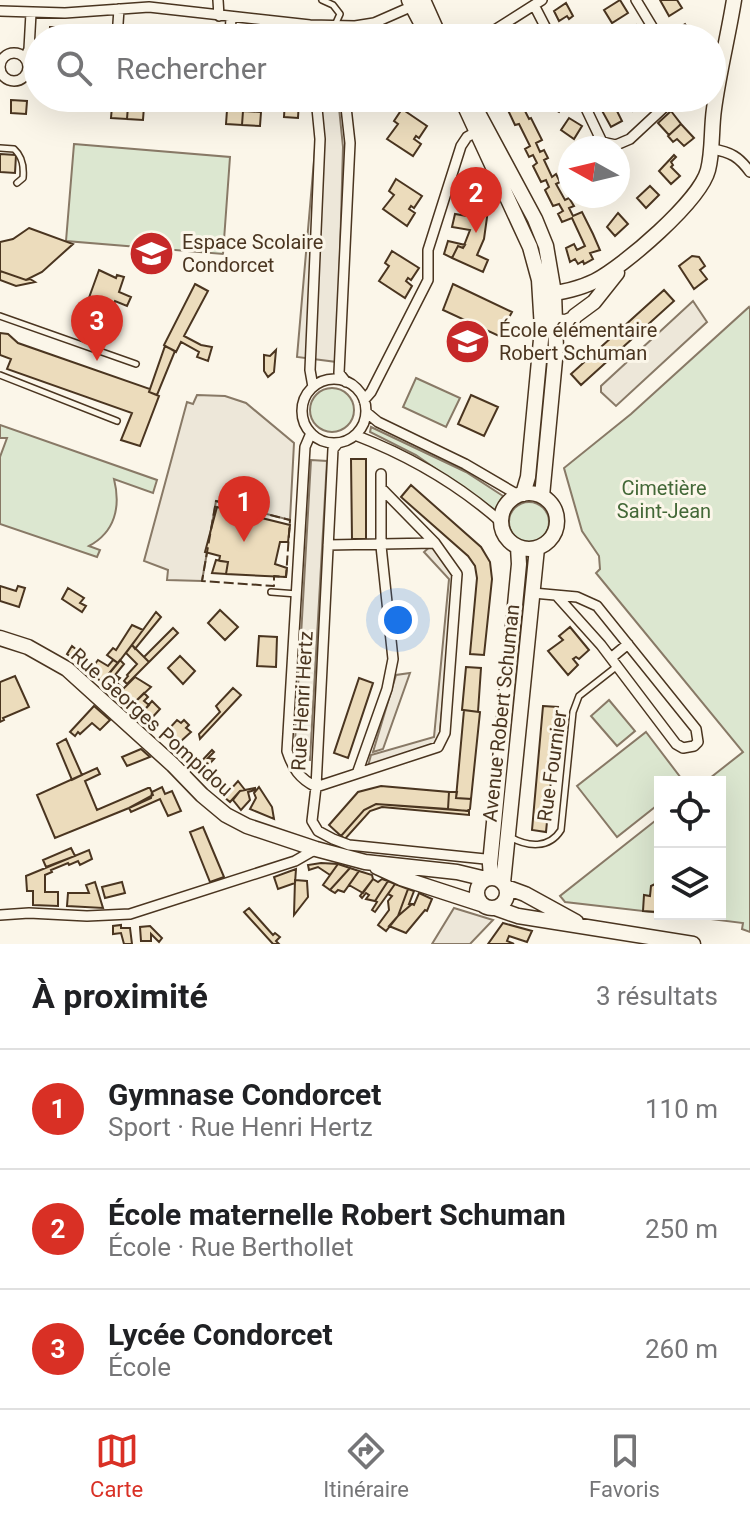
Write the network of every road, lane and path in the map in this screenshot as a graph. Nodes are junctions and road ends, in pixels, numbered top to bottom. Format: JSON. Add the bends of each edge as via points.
{"nodes":[{"id":1,"x":218,"y":0,"type":"edge"},
{"id":2,"x":322,"y":0,"type":"edge"},
{"id":3,"x":636,"y":0,"type":"edge"},
{"id":4,"x":734,"y":0,"type":"edge"},
{"id":5,"x":417,"y":2,"type":"edge"},
{"id":6,"x":538,"y":2,"type":"edge"},
{"id":7,"x":0,"y":3,"type":"edge"},
{"id":8,"x":119,"y":9,"type":"junction"},
{"id":9,"x":0,"y":11,"type":"edge"},
{"id":10,"x":16,"y":12,"type":"junction"},
{"id":11,"x":31,"y":13,"type":"junction"},
{"id":12,"x":219,"y":16,"type":"junction"},
{"id":13,"x":231,"y":17,"type":"junction"},
{"id":14,"x":30,"y":24,"type":"edge"},
{"id":15,"x":118,"y":24,"type":"edge"},
{"id":16,"x":231,"y":24,"type":"edge"},
{"id":17,"x":312,"y":24,"type":"edge"},
{"id":18,"x":336,"y":24,"type":"edge"},
{"id":19,"x":368,"y":24,"type":"edge"},
{"id":20,"x":424,"y":24,"type":"edge"},
{"id":21,"x":431,"y":24,"type":"edge"},
{"id":22,"x":504,"y":24,"type":"edge"},
{"id":23,"x":546,"y":24,"type":"edge"},
{"id":24,"x":651,"y":24,"type":"edge"},
{"id":25,"x":726,"y":84,"type":"edge"},
{"id":26,"x":317,"y":112,"type":"edge"},
{"id":27,"x":347,"y":112,"type":"edge"},
{"id":28,"x":467,"y":112,"type":"edge"},
{"id":29,"x":478,"y":112,"type":"edge"},
{"id":30,"x":588,"y":112,"type":"edge"},
{"id":31,"x":659,"y":112,"type":"edge"},
{"id":32,"x":723,"y":112,"type":"edge"},
{"id":33,"x":476,"y":132,"type":"junction"},
{"id":34,"x":0,"y":148,"type":"edge"},
{"id":35,"x":712,"y":149,"type":"junction"},
{"id":36,"x":750,"y":172,"type":"edge"},
{"id":37,"x":17,"y":183,"type":"dead end"},
{"id":38,"x":547,"y":256,"type":"junction"},
{"id":39,"x":629,"y":257,"type":"junction"},
{"id":40,"x":587,"y":285,"type":"junction"},
{"id":41,"x":548,"y":294,"type":"junction"},
{"id":42,"x":0,"y":316,"type":"edge"},
{"id":43,"x":573,"y":319,"type":"junction"},
{"id":44,"x":555,"y":323,"type":"junction"},
{"id":45,"x":556,"y":349,"type":"junction"},
{"id":46,"x":136,"y":364,"type":"dead end"},
{"id":47,"x":0,"y":375,"type":"edge"},
{"id":48,"x":346,"y":382,"type":"junction"},
{"id":49,"x":313,"y":387,"type":"junction"},
{"id":50,"x":364,"y":400,"type":"junction"},
{"id":51,"x":366,"y":412,"type":"junction"},
{"id":52,"x":117,"y":421,"type":"dead end"},
{"id":53,"x":311,"y":433,"type":"junction"},
{"id":54,"x":355,"y":435,"type":"junction"},
{"id":55,"x":338,"y":443,"type":"junction"},
{"id":56,"x":381,"y":474,"type":"dead end"},
{"id":57,"x":382,"y":489,"type":"junction"},
{"id":58,"x":521,"y":494,"type":"junction"},
{"id":59,"x":542,"y":496,"type":"junction"},
{"id":60,"x":501,"y":522,"type":"junction"},
{"id":61,"x":435,"y":543,"type":"junction"},
{"id":62,"x":328,"y":545,"type":"junction"},
{"id":63,"x":381,"y":546,"type":"junction"},
{"id":64,"x":518,"y":547,"type":"junction"},
{"id":65,"x":537,"y":548,"type":"junction"},
{"id":66,"x":271,"y":592,"type":"dead end"},
{"id":67,"x":533,"y":593,"type":"junction"},
{"id":68,"x":297,"y":594,"type":"junction"},
{"id":69,"x":557,"y":596,"type":"junction"},
{"id":70,"x":0,"y":638,"type":"edge"},
{"id":71,"x":628,"y":644,"type":"junction"},
{"id":72,"x":614,"y":662,"type":"junction"},
{"id":73,"x":358,"y":771,"type":"junction"},
{"id":74,"x":316,"y":787,"type":"junction"},
{"id":75,"x":509,"y":836,"type":"junction"},
{"id":76,"x":492,"y":843,"type":"junction"},
{"id":77,"x":364,"y":846,"type":"junction"},
{"id":78,"x":316,"y":849,"type":"junction"},
{"id":79,"x":347,"y":851,"type":"junction"},
{"id":80,"x":485,"y":859,"type":"junction"},
{"id":81,"x":367,"y":863,"type":"junction"},
{"id":82,"x":457,"y":872,"type":"junction"},
{"id":83,"x":496,"y":882,"type":"junction"},
{"id":84,"x":488,"y":906,"type":"junction"},
{"id":85,"x":0,"y":915,"type":"edge"},
{"id":86,"x":587,"y":928,"type":"junction"},
{"id":87,"x":693,"y":944,"type":"edge"}],
"edges":[{"from":1,"to":12,"type":"street"},
{"from":2,"to":18,"type":"lane","via":[[340,14]]},
{"from":3,"to":24,"type":"street"},
{"from":4,"to":25,"type":"main road"},
{"from":5,"to":19,"type":"street"},
{"from":5,"to":20,"type":"main road"},
{"from":5,"to":21,"type":"main road"},
{"from":6,"to":22,"type":"street"},
{"from":6,"to":23,"type":"street"},
{"from":7,"to":10,"type":"street"},
{"from":8,"to":11,"type":"street"},
{"from":8,"to":12,"type":"street"},
{"from":8,"to":15,"type":"street"},
{"from":9,"to":10,"type":"street"},
{"from":10,"to":11,"type":"street"},
{"from":11,"to":14,"type":"street"},
{"from":12,"to":13,"type":"street"},
{"from":13,"to":16,"type":"street"},
{"from":13,"to":17,"type":"street"},
{"from":26,"to":49,"type":"street"},
{"from":27,"to":48,"type":"street","via":[[350,143],[339,373]]},
{"from":28,"to":33,"type":"main road"},
{"from":29,"to":38,"type":"main road","via":[[535,219]]},
{"from":30,"to":31,"type":"street","via":[[602,142],[616,145]]},
{"from":32,"to":35,"type":"main road"},
{"from":33,"to":41,"type":"main road"},
{"from":33,"to":50,"type":"street","via":[[461,146],[428,250],[428,280]]},
{"from":34,"to":37,"type":"lane","via":[[14,149],[21,158],[23,178]]},
{"from":35,"to":36,"type":"street","via":[[730,152]]},
{"from":35,"to":39,"type":"main road","via":[[702,185],[689,202]]},
{"from":38,"to":40,"type":"main road","via":[[564,282]]},
{"from":38,"to":41,"type":"main road"},
{"from":39,"to":40,"type":"main road"},
{"from":39,"to":43,"type":"main road","via":[[594,302]]},
{"from":40,"to":41,"type":"main road"},
{"from":41,"to":44,"type":"main road"},
{"from":41,"to":58,"type":"main road","via":[[528,477]]},
{"from":42,"to":46,"type":"lane"},
{"from":43,"to":44,"type":"main road"},
{"from":43,"to":45,"type":"main road"},
{"from":44,"to":45,"type":"main road"},
{"from":45,"to":59,"type":"main road"},
{"from":47,"to":52,"type":"lane"},
{"from":48,"to":49,"type":"street","via":[[329,379]]},
{"from":48,"to":50,"type":"street"},
{"from":49,"to":53,"type":"street","via":[[302,413]]},
{"from":50,"to":51,"type":"street"},
{"from":51,"to":54,"type":"street"},
{"from":51,"to":58,"type":"street"},
{"from":53,"to":55,"type":"street"},
{"from":53,"to":68,"type":"street","name":"Rue Henri Hertz","via":[[305,447]]},
{"from":54,"to":55,"type":"street"},
{"from":54,"to":60,"type":"street","via":[[450,484]]},
{"from":55,"to":62,"type":"street","name":"Rue Henri Hertz","via":[[333,449]]},
{"from":56,"to":57,"type":"street"},
{"from":57,"to":61,"type":"street"},
{"from":57,"to":63,"type":"street"},
{"from":58,"to":59,"type":"main road"},
{"from":58,"to":60,"type":"main road","via":[[505,506]]},
{"from":59,"to":65,"type":"main road","via":[[554,509],[557,524],[550,539]]},
{"from":60,"to":64,"type":"main road","via":[[506,537]]},
{"from":61,"to":63,"type":"street"},
{"from":61,"to":73,"type":"street","via":[[458,580],[442,742]]},
{"from":62,"to":63,"type":"street"},
{"from":62,"to":74,"type":"street","name":"Rue Henri Hertz"},
{"from":63,"to":73,"type":"street","via":[[393,659]]},
{"from":64,"to":65,"type":"main road"},
{"from":64,"to":76,"type":"main road","name":"Avenue Robert Schuman"},
{"from":65,"to":67,"type":"main road","name":"Avenue Robert Schuman"},
{"from":66,"to":68,"type":"lane"},
{"from":67,"to":69,"type":"street"},
{"from":67,"to":75,"type":"main road","name":"Avenue Robert Schuman"},
{"from":68,"to":74,"type":"street","name":"Rue Henri Hertz","via":[[287,751],[300,778]]},
{"from":69,"to":71,"type":"street","via":[[597,606]]},
{"from":69,"to":72,"type":"street"},
{"from":70,"to":78,"type":"main road","name":"Rue Georges Pompidou","via":[[67,669],[226,815]]},
{"from":71,"to":72,"type":"street"},
{"from":71,"to":72,"type":"street","via":[[696,729],[694,746],[676,744]]},
{"from":72,"to":75,"type":"lane","name":"Rue Fournier","via":[[579,696],[573,712],[561,830],[544,845]]},
{"from":73,"to":74,"type":"street"},
{"from":74,"to":79,"type":"street","via":[[312,821]]},
{"from":75,"to":83,"type":"main road","name":"Avenue Robert Schuman"},
{"from":76,"to":80,"type":"main road"},
{"from":76,"to":83,"type":"main road","name":"Avenue Robert Schuman"},
{"from":77,"to":79,"type":"street"},
{"from":77,"to":80,"type":"street"},
{"from":77,"to":81,"type":"street"},
{"from":78,"to":79,"type":"main road","name":"Rue Georges Pompidou"},
{"from":78,"to":85,"type":"street","via":[[295,861],[130,914]]},
{"from":79,"to":81,"type":"main road","name":"Rue Georges Pompidou"},
{"from":80,"to":82,"type":"main road","via":[[471,872]]},
{"from":81,"to":82,"type":"main road","name":"Rue Georges Pompidou"},
{"from":81,"to":84,"type":"main road","name":"Rue Georges Pompidou"},
{"from":82,"to":83,"type":"main road","name":"Rue Georges Pompidou"},
{"from":83,"to":84,"type":"main road","via":[[505,900]]},
{"from":83,"to":84,"type":"main road","via":[[478,888],[477,896]]},
{"from":83,"to":86,"type":"main road","name":"Rue Georges Pompidou"},
{"from":84,"to":86,"type":"main road","name":"Rue Georges Pompidou"},
{"from":86,"to":87,"type":"main road","name":"Rue Georges Pompidou"}]}
